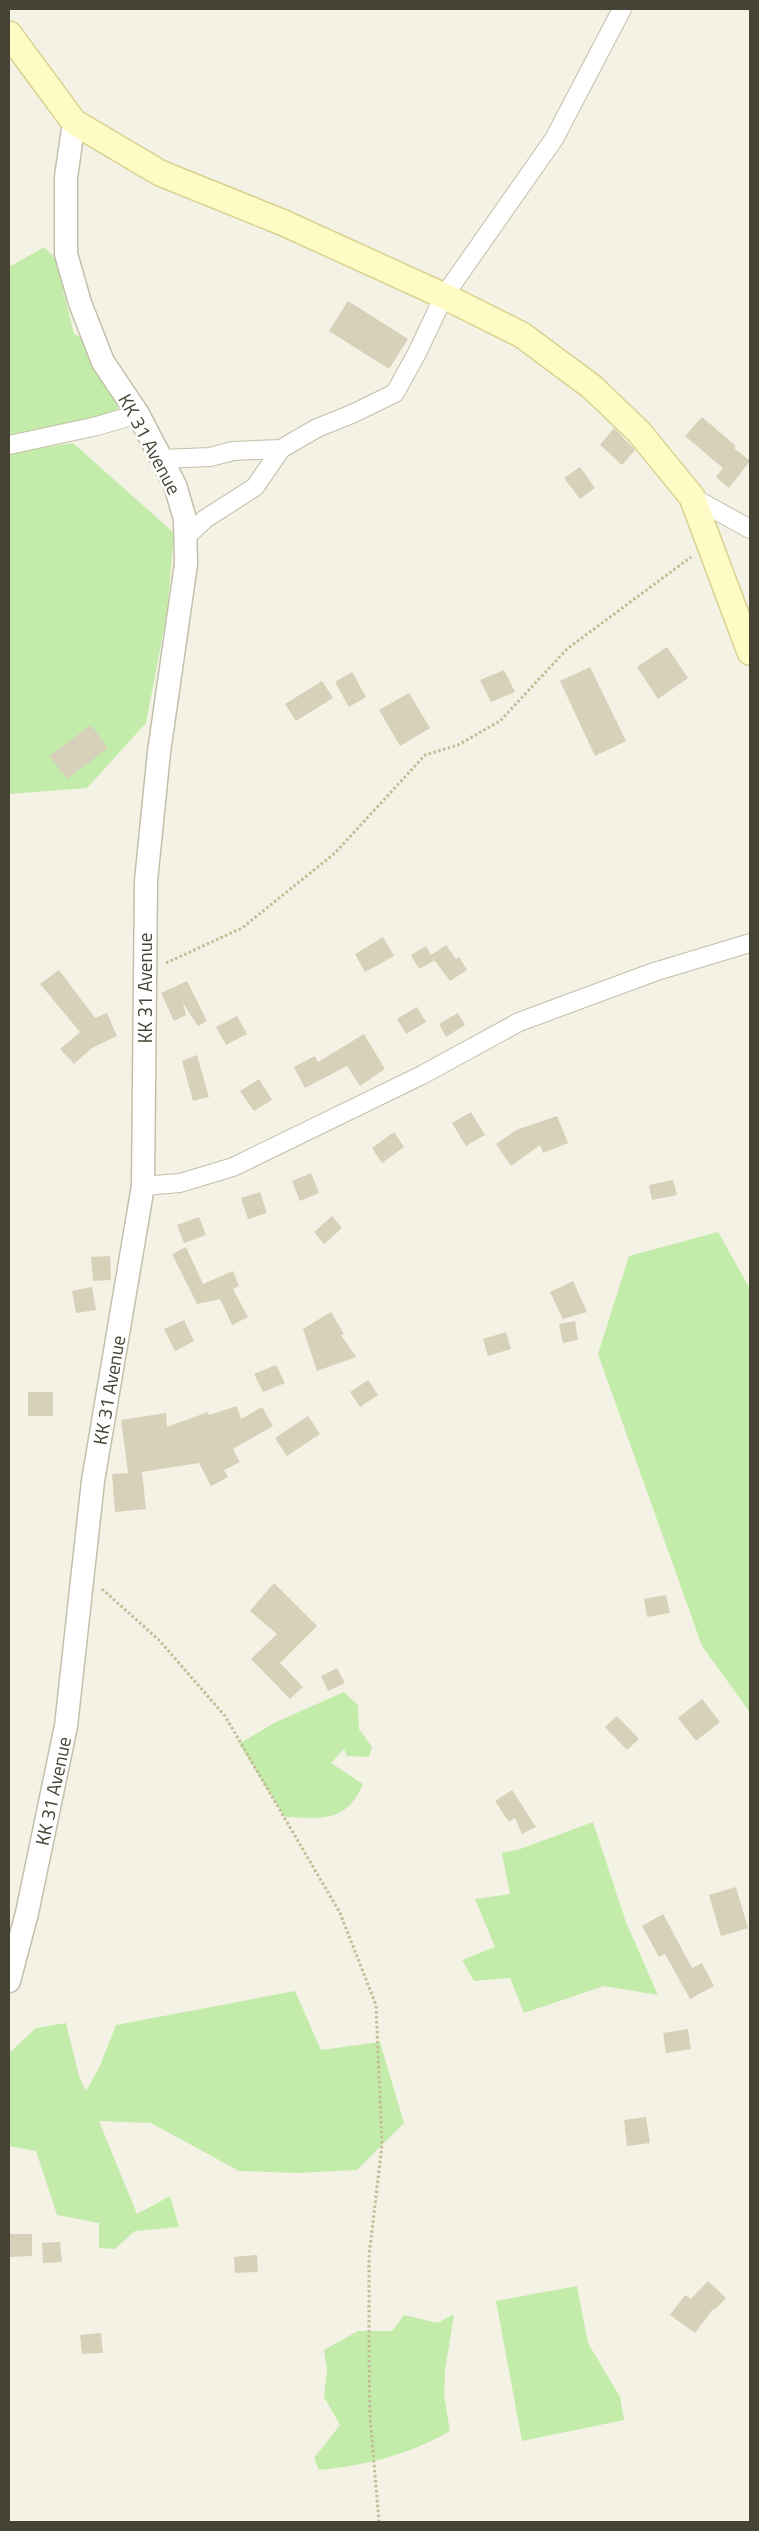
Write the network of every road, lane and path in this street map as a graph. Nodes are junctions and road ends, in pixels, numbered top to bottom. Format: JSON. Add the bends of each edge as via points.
{"nodes":[{"id":1,"x":622,"y":9,"type":"edge"},
{"id":2,"x":9,"y":34,"type":"edge"},
{"id":3,"x":74,"y":122,"type":"junction"},
{"id":4,"x":444,"y":296,"type":"junction"},
{"id":5,"x":138,"y":414,"type":"junction"},
{"id":6,"x":9,"y":445,"type":"edge"},
{"id":7,"x":281,"y":450,"type":"junction"},
{"id":8,"x":162,"y":459,"type":"junction"},
{"id":9,"x":692,"y":497,"type":"junction"},
{"id":10,"x":750,"y":529,"type":"edge"},
{"id":11,"x":186,"y":538,"type":"junction"},
{"id":12,"x":708,"y":541,"type":"junction"},
{"id":13,"x":750,"y":652,"type":"edge"},
{"id":14,"x":750,"y":943,"type":"edge"},
{"id":15,"x":145,"y":972,"type":"junction"},
{"id":16,"x":143,"y":1186,"type":"junction"},
{"id":17,"x":83,"y":1572,"type":"junction"},
{"id":18,"x":9,"y":1981,"type":"edge"},
{"id":19,"x":379,"y":2522,"type":"edge"}],
"edges":[{"from":1,"to":4,"type":"street","via":[[554,139]]},
{"from":2,"to":3,"type":"main road"},
{"from":3,"to":4,"type":"main road","via":[[160,173],[284,223]]},
{"from":3,"to":5,"type":"street","name":"KK 31 Avenue","via":[[66,177],[66,254],[80,303],[103,362]]},
{"from":4,"to":7,"type":"street","via":[[395,393],[317,428]]},
{"from":4,"to":9,"type":"main road","via":[[522,335],[592,387],[639,432]]},
{"from":5,"to":6,"type":"street"},
{"from":5,"to":8,"type":"street","name":"KK 31 Avenue"},
{"from":7,"to":8,"type":"street","via":[[233,451],[210,457]]},
{"from":7,"to":11,"type":"street","via":[[255,487],[205,519]]},
{"from":8,"to":11,"type":"street","name":"KK 31 Avenue","via":[[175,485],[185,519]]},
{"from":9,"to":10,"type":"street"},
{"from":9,"to":12,"type":"main road"},
{"from":11,"to":15,"type":"street","name":"KK 31 Avenue","via":[[186,564],[159,752],[146,882]]},
{"from":12,"to":13,"type":"main road"},
{"from":12,"to":15,"type":"path","via":[[688,561],[567,649],[500,721],[458,745],[425,755],[335,853],[242,928]]},
{"from":14,"to":16,"type":"street","via":[[654,972],[519,1022],[413,1079],[234,1167],[180,1183]]},
{"from":15,"to":16,"type":"street","name":"KK 31 Avenue"},
{"from":16,"to":17,"type":"street","name":"KK 31 Avenue","via":[[93,1481]]},
{"from":17,"to":18,"type":"street","name":"KK 31 Avenue","via":[[66,1726],[28,1913]]},
{"from":17,"to":19,"type":"path","via":[[159,1640],[225,1716],[340,1913],[376,2005],[382,2145],[369,2256],[368,2353]]}]}
